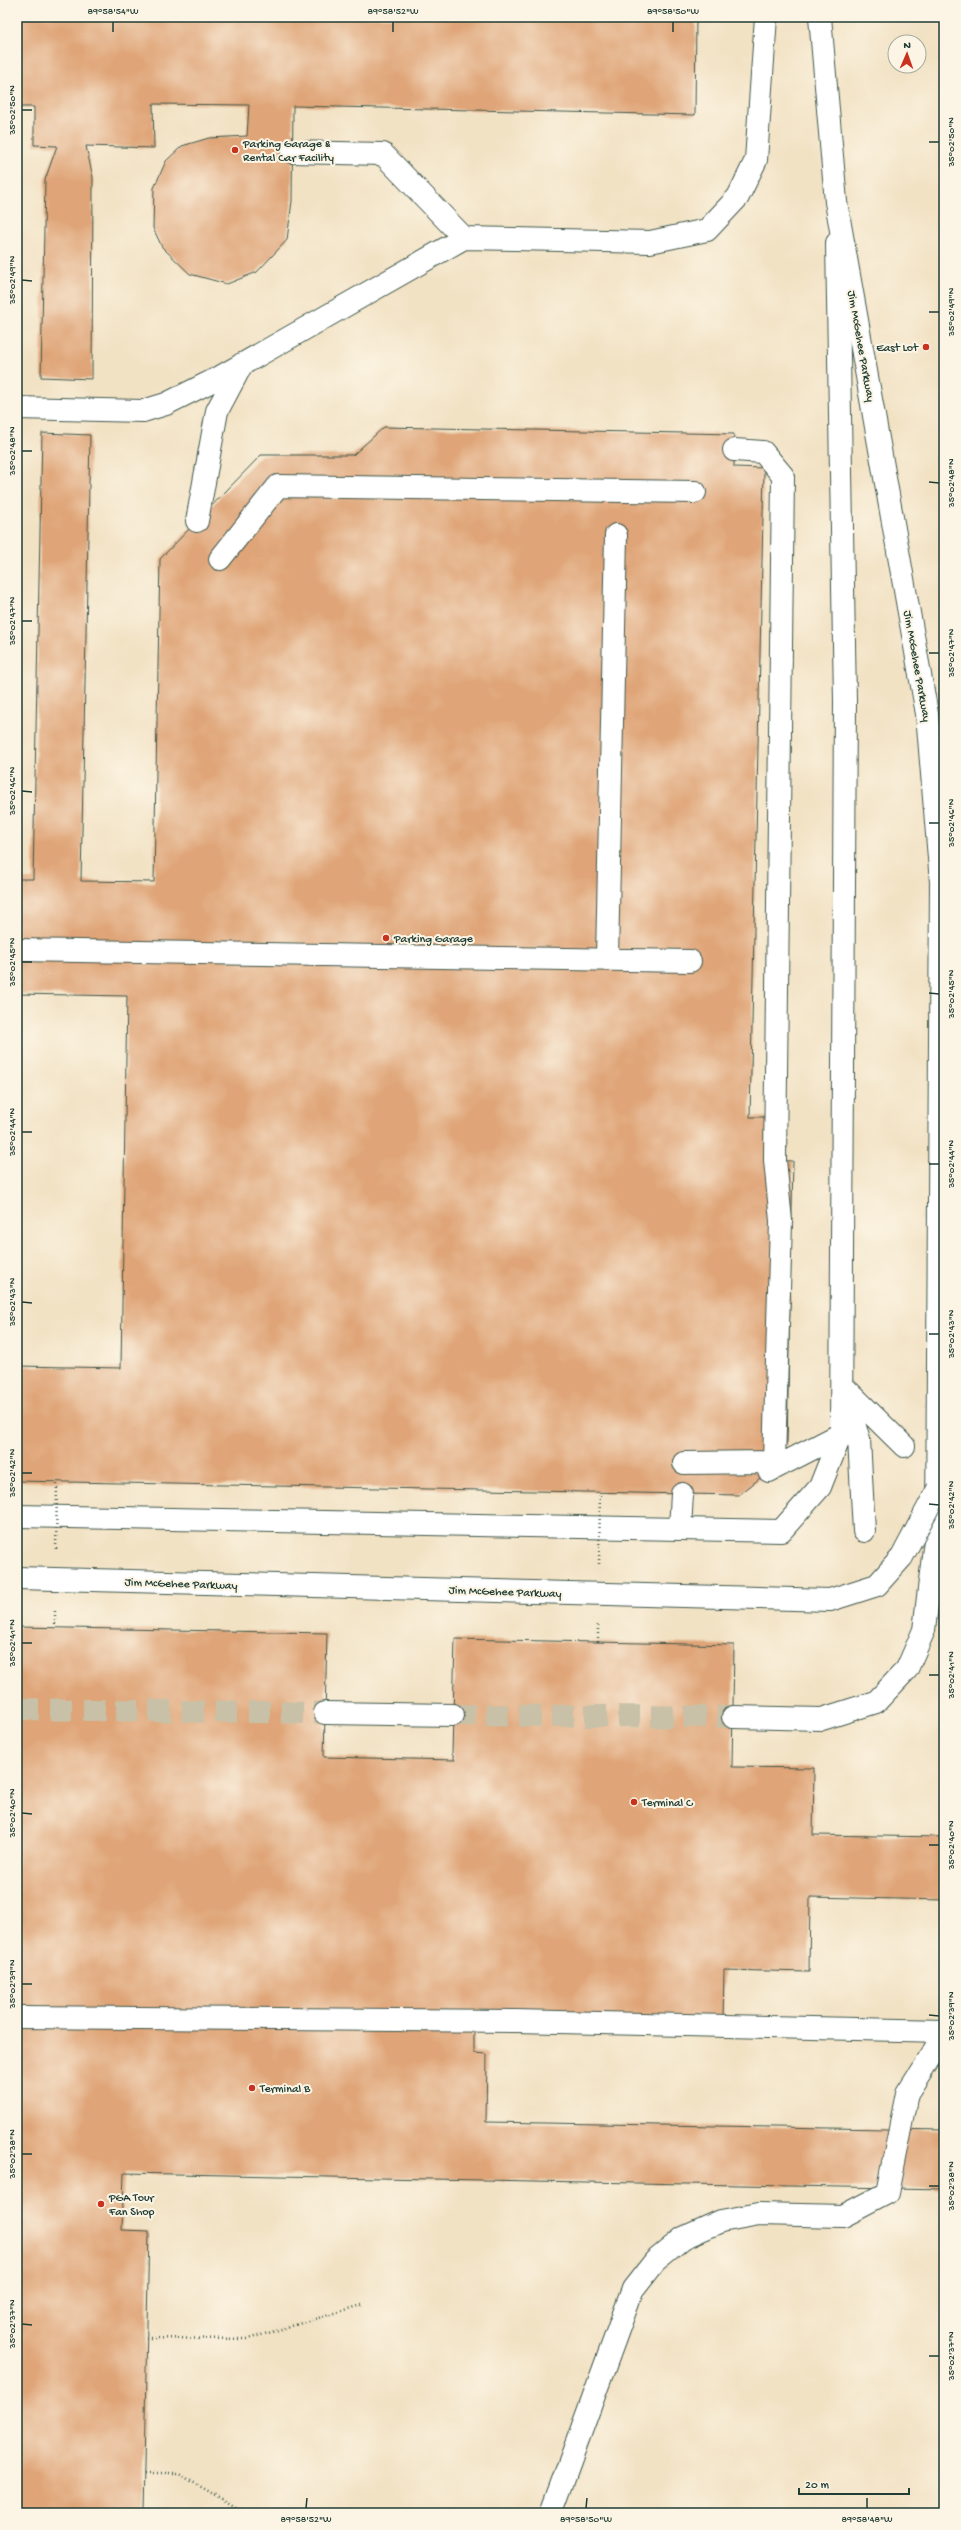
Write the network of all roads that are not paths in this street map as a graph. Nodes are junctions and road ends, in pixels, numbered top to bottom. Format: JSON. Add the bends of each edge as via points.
{"nodes":[{"id":1,"x":766,"y":17,"type":"edge"},
{"id":2,"x":820,"y":17,"type":"edge"},
{"id":3,"x":292,"y":152,"type":"dead end"},
{"id":4,"x":836,"y":202,"type":"junction"},
{"id":5,"x":464,"y":238,"type":"junction"},
{"id":6,"x":242,"y":364,"type":"junction"},
{"id":7,"x":17,"y":408,"type":"edge"},
{"id":8,"x":734,"y":450,"type":"dead end"},
{"id":9,"x":695,"y":492,"type":"dead end"},
{"id":10,"x":197,"y":521,"type":"dead end"},
{"id":11,"x":616,"y":535,"type":"dead end"},
{"id":12,"x":220,"y":559,"type":"dead end"},
{"id":13,"x":17,"y":950,"type":"edge"},
{"id":14,"x":607,"y":958,"type":"junction"},
{"id":15,"x":690,"y":961,"type":"dead end"},
{"id":16,"x":841,"y":1385,"type":"junction"},
{"id":17,"x":841,"y":1434,"type":"junction"},
{"id":18,"x":904,"y":1446,"type":"dead end"},
{"id":19,"x":684,"y":1463,"type":"dead end"},
{"id":20,"x":769,"y":1471,"type":"dead end"},
{"id":21,"x":938,"y":1489,"type":"junction"},
{"id":22,"x":682,"y":1494,"type":"dead end"},
{"id":23,"x":17,"y":1516,"type":"edge"},
{"id":24,"x":680,"y":1529,"type":"junction"},
{"id":25,"x":864,"y":1532,"type":"dead end"},
{"id":26,"x":17,"y":1578,"type":"edge"},
{"id":27,"x":325,"y":1713,"type":"tunnel mouth"},
{"id":28,"x":453,"y":1714,"type":"tunnel mouth"},
{"id":29,"x":733,"y":1717,"type":"tunnel mouth"},
{"id":30,"x":17,"y":2017,"type":"edge"},
{"id":31,"x":944,"y":2031,"type":"edge"},
{"id":32,"x":944,"y":2035,"type":"edge"},
{"id":33,"x":551,"y":2513,"type":"edge"}],
"edges":[{"from":1,"to":5,"type":"main road","via":[[756,160],[738,197],[707,230],[650,242]]},
{"from":2,"to":4,"type":"main road","name":"Jim McGehee Parkway"},
{"from":3,"to":5,"type":"main road","via":[[383,154]]},
{"from":4,"to":16,"type":"main road","via":[[845,701]]},
{"from":4,"to":21,"type":"main road","name":"Jim McGehee Parkway","via":[[927,714],[940,882]]},
{"from":5,"to":6,"type":"main road"},
{"from":6,"to":7,"type":"main road","bridge":true,"via":[[166,404],[143,411]]},
{"from":6,"to":10,"type":"main road","via":[[217,411]]},
{"from":8,"to":19,"type":"main road","via":[[763,452],[783,476],[774,1160],[781,1221],[774,1462]]},
{"from":9,"to":12,"type":"main road","via":[[278,486]]},
{"from":11,"to":14,"type":"main road"},
{"from":13,"to":14,"type":"main road"},
{"from":14,"to":15,"type":"main road"},
{"from":16,"to":17,"type":"main road"},
{"from":16,"to":18,"type":"main road"},
{"from":16,"to":25,"type":"main road","via":[[859,1439]]},
{"from":17,"to":20,"type":"main road"},
{"from":17,"to":24,"type":"main road","via":[[820,1487],[781,1531]]},
{"from":21,"to":26,"type":"main road","name":"Jim McGehee Parkway","bridge":true,"via":[[902,1557],[877,1585],[830,1600]]},
{"from":21,"to":29,"type":"main road","name":"Jim McGehee Parkway","via":[[937,1523],[924,1630],[907,1669],[876,1702],[822,1719]]},
{"from":22,"to":24,"type":"main road"},
{"from":23,"to":24,"type":"main road"},
{"from":27,"to":28,"type":"main road"},
{"from":30,"to":31,"type":"main road","via":[[516,2021]]},
{"from":32,"to":33,"type":"main road","via":[[907,2093],[887,2193],[843,2216],[759,2214],[721,2221],[683,2238],[655,2260],[633,2289]]}]}
